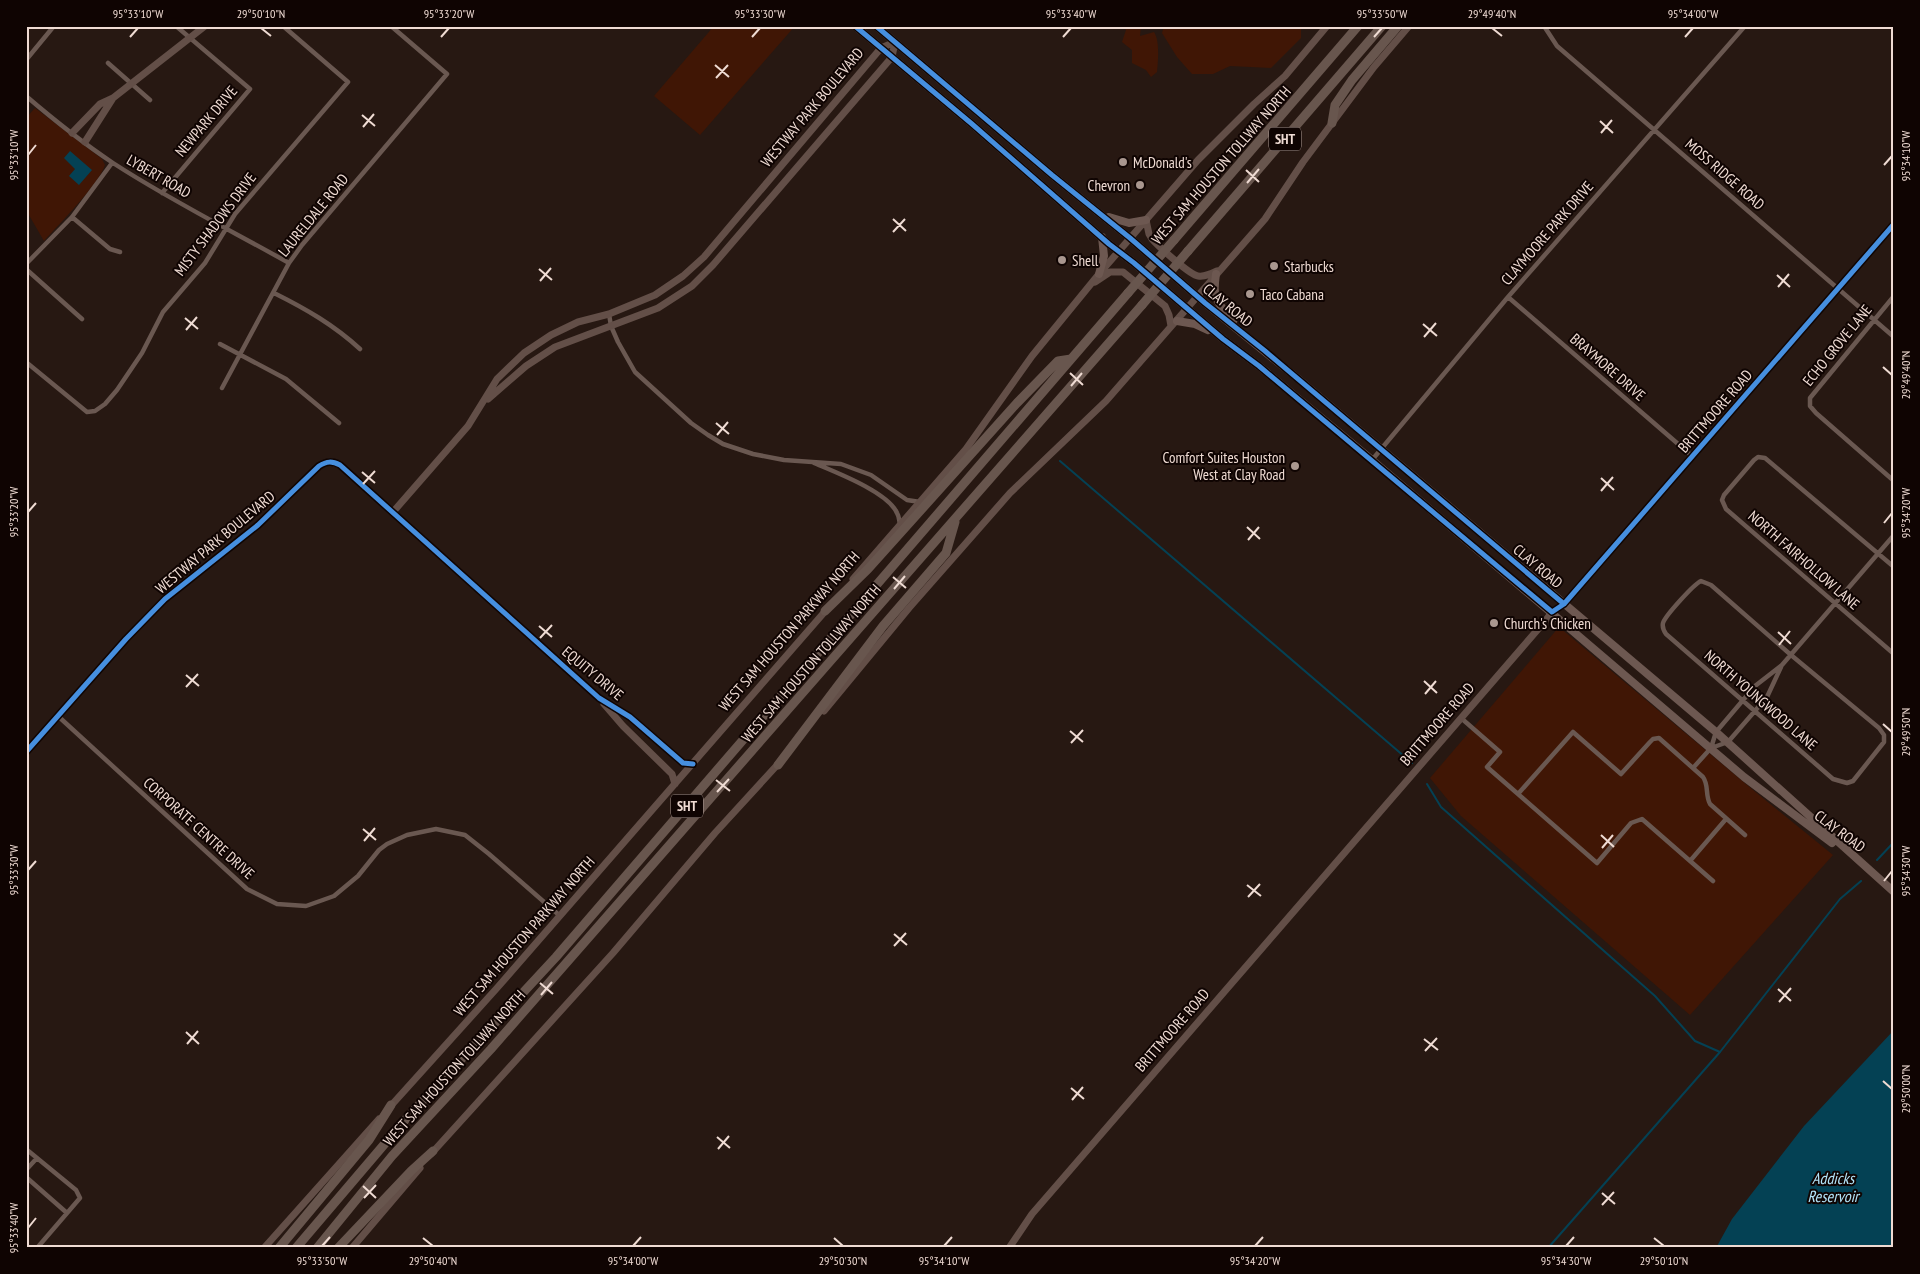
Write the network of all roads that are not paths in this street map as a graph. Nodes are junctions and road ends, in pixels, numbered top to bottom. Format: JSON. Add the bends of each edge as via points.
{"nodes":[{"id":1,"x":54,"y":26,"type":"edge"},
{"id":2,"x":176,"y":26,"type":"edge"},
{"id":3,"x":205,"y":26,"type":"edge"},
{"id":4,"x":283,"y":26,"type":"edge"},
{"id":5,"x":391,"y":26,"type":"edge"},
{"id":6,"x":855,"y":26,"type":"edge"},
{"id":7,"x":876,"y":26,"type":"edge"},
{"id":8,"x":1327,"y":26,"type":"edge"},
{"id":9,"x":1358,"y":26,"type":"edge"},
{"id":10,"x":1382,"y":26,"type":"edge"},
{"id":11,"x":1398,"y":26,"type":"edge"},
{"id":12,"x":1409,"y":26,"type":"edge"},
{"id":13,"x":1544,"y":26,"type":"edge"},
{"id":14,"x":1745,"y":26,"type":"edge"},
{"id":15,"x":191,"y":39,"type":"junction"},
{"id":16,"x":895,"y":42,"type":"junction"},
{"id":17,"x":881,"y":48,"type":"junction"},
{"id":18,"x":892,"y":57,"type":"junction"},
{"id":19,"x":26,"y":60,"type":"edge"},
{"id":20,"x":108,"y":63,"type":"dead end"},
{"id":21,"x":131,"y":84,"type":"junction"},
{"id":22,"x":26,"y":96,"type":"edge"},
{"id":23,"x":113,"y":98,"type":"junction"},
{"id":24,"x":150,"y":100,"type":"dead end"},
{"id":25,"x":981,"y":113,"type":"junction"},
{"id":26,"x":1332,"y":123,"type":"junction"},
{"id":27,"x":972,"y":124,"type":"junction"},
{"id":28,"x":1654,"y":130,"type":"junction"},
{"id":29,"x":72,"y":133,"type":"junction"},
{"id":30,"x":85,"y":142,"type":"junction"},
{"id":31,"x":112,"y":163,"type":"junction"},
{"id":32,"x":1052,"y":175,"type":"junction"},
{"id":33,"x":1043,"y":185,"type":"junction"},
{"id":34,"x":162,"y":193,"type":"junction"},
{"id":35,"x":1101,"y":214,"type":"junction"},
{"id":36,"x":72,"y":217,"type":"junction"},
{"id":37,"x":1146,"y":220,"type":"junction"},
{"id":38,"x":1894,"y":224,"type":"edge"},
{"id":39,"x":227,"y":228,"type":"junction"},
{"id":40,"x":1102,"y":237,"type":"junction"},
{"id":41,"x":1130,"y":238,"type":"junction"},
{"id":42,"x":1118,"y":251,"type":"junction"},
{"id":43,"x":120,"y":252,"type":"dead end"},
{"id":44,"x":289,"y":262,"type":"junction"},
{"id":45,"x":26,"y":264,"type":"edge"},
{"id":46,"x":26,"y":269,"type":"edge"},
{"id":47,"x":1219,"y":272,"type":"junction"},
{"id":48,"x":1099,"y":274,"type":"junction"},
{"id":49,"x":1091,"y":285,"type":"junction"},
{"id":50,"x":1838,"y":289,"type":"junction"},
{"id":51,"x":274,"y":293,"type":"junction"},
{"id":52,"x":1894,"y":296,"type":"edge"},
{"id":53,"x":1198,"y":297,"type":"junction"},
{"id":54,"x":1508,"y":297,"type":"junction"},
{"id":55,"x":1188,"y":308,"type":"junction"},
{"id":56,"x":609,"y":314,"type":"junction"},
{"id":57,"x":82,"y":319,"type":"dead end"},
{"id":58,"x":1873,"y":319,"type":"junction"},
{"id":59,"x":1174,"y":323,"type":"junction"},
{"id":60,"x":611,"y":326,"type":"junction"},
{"id":61,"x":1244,"y":334,"type":"junction"},
{"id":62,"x":1894,"y":337,"type":"edge"},
{"id":63,"x":1223,"y":339,"type":"junction"},
{"id":64,"x":220,"y":344,"type":"dead end"},
{"id":65,"x":360,"y":349,"type":"dead end"},
{"id":66,"x":240,"y":354,"type":"junction"},
{"id":67,"x":1072,"y":359,"type":"junction"},
{"id":68,"x":26,"y":362,"type":"edge"},
{"id":69,"x":1296,"y":377,"type":"junction"},
{"id":70,"x":222,"y":388,"type":"dead end"},
{"id":71,"x":1286,"y":388,"type":"junction"},
{"id":72,"x":482,"y":405,"type":"junction"},
{"id":73,"x":339,"y":424,"type":"dead end"},
{"id":74,"x":1381,"y":449,"type":"junction"},
{"id":75,"x":1692,"y":456,"type":"junction"},
{"id":76,"x":1372,"y":460,"type":"junction"},
{"id":77,"x":810,"y":462,"type":"junction"},
{"id":78,"x":1894,"y":481,"type":"edge"},
{"id":79,"x":920,"y":502,"type":"junction"},
{"id":80,"x":393,"y":512,"type":"junction"},
{"id":81,"x":956,"y":518,"type":"junction"},
{"id":82,"x":901,"y":525,"type":"junction"},
{"id":83,"x":1473,"y":526,"type":"junction"},
{"id":84,"x":1894,"y":536,"type":"edge"},
{"id":85,"x":1464,"y":538,"type":"junction"},
{"id":86,"x":1878,"y":553,"type":"junction"},
{"id":87,"x":1894,"y":567,"type":"edge"},
{"id":88,"x":1564,"y":604,"type":"junction"},
{"id":89,"x":1835,"y":604,"type":"junction"},
{"id":90,"x":825,"y":611,"type":"junction"},
{"id":91,"x":1552,"y":612,"type":"junction"},
{"id":92,"x":1894,"y":654,"type":"edge"},
{"id":93,"x":1791,"y":655,"type":"junction"},
{"id":94,"x":1782,"y":666,"type":"junction"},
{"id":95,"x":1650,"y":677,"type":"junction"},
{"id":96,"x":1640,"y":688,"type":"junction"},
{"id":97,"x":599,"y":698,"type":"junction"},
{"id":98,"x":1742,"y":701,"type":"junction"},
{"id":99,"x":1754,"y":712,"type":"junction"},
{"id":100,"x":58,"y":717,"type":"junction"},
{"id":101,"x":1461,"y":718,"type":"junction"},
{"id":102,"x":1716,"y":732,"type":"junction"},
{"id":103,"x":1728,"y":742,"type":"junction"},
{"id":104,"x":1710,"y":748,"type":"junction"},
{"id":105,"x":26,"y":752,"type":"edge"},
{"id":106,"x":692,"y":764,"type":"junction"},
{"id":107,"x":778,"y":765,"type":"junction"},
{"id":108,"x":1693,"y":768,"type":"junction"},
{"id":109,"x":675,"y":784,"type":"junction"},
{"id":110,"x":1518,"y":794,"type":"junction"},
{"id":111,"x":1726,"y":819,"type":"junction"},
{"id":112,"x":1745,"y":835,"type":"dead end"},
{"id":113,"x":1690,"y":861,"type":"junction"},
{"id":114,"x":1866,"y":868,"type":"junction"},
{"id":115,"x":1713,"y":881,"type":"dead end"},
{"id":116,"x":1894,"y":892,"type":"edge"},
{"id":117,"x":560,"y":915,"type":"junction"},
{"id":118,"x":391,"y":1105,"type":"junction"},
{"id":119,"x":26,"y":1149,"type":"edge"},
{"id":120,"x":433,"y":1152,"type":"junction"},
{"id":121,"x":37,"y":1158,"type":"junction"},
{"id":122,"x":26,"y":1170,"type":"edge"},
{"id":123,"x":26,"y":1177,"type":"edge"},
{"id":124,"x":67,"y":1213,"type":"junction"},
{"id":125,"x":37,"y":1248,"type":"edge"},
{"id":126,"x":264,"y":1248,"type":"edge"},
{"id":127,"x":279,"y":1248,"type":"edge"},
{"id":128,"x":296,"y":1248,"type":"edge"},
{"id":129,"x":317,"y":1248,"type":"edge"},
{"id":130,"x":338,"y":1248,"type":"edge"},
{"id":131,"x":352,"y":1248,"type":"edge"},
{"id":132,"x":1008,"y":1248,"type":"edge"}],
"edges":[{"from":1,"to":19,"type":"street"},
{"from":2,"to":15,"type":"street"},
{"from":3,"to":15,"type":"main road"},
{"from":4,"to":39,"type":"street","name":"MISTY SHADOWS DRIVE","via":[[348,82],[235,214]]},
{"from":5,"to":44,"type":"street","name":"LAURELDALE ROAD","via":[[447,74]]},
{"from":6,"to":17,"type":"main road","name":"CLAY ROAD"},
{"from":7,"to":16,"type":"main road","name":"CLAY ROAD"},
{"from":8,"to":37,"type":"main road","name":"WEST SAM HOUSTON PARKWAY NORTH","via":[[1285,76],[1198,160]]},
{"from":9,"to":67,"type":"highway","name":"WEST SAM HOUSTON TOLLWAY NORTH","number":"SHT","bridge":true},
{"from":10,"to":81,"type":"highway","name":"WEST SAM HOUSTON TOLLWAY NORTH","number":"SHT","bridge":true},
{"from":11,"to":26,"type":"highway","via":[[1346,88],[1335,105]]},
{"from":12,"to":26,"type":"main road"},
{"from":13,"to":28,"type":"street","name":"MOSS RIDGE ROAD","via":[[1557,46]]},
{"from":14,"to":28,"type":"street","name":"CLAYMOORE PARK DRIVE"},
{"from":15,"to":21,"type":"main road"},
{"from":15,"to":34,"type":"street","name":"NEWPARK DRIVE","via":[[250,89]]},
{"from":16,"to":17,"type":"main road","name":"WESTWAY PARK BOULEVARD"},
{"from":16,"to":18,"type":"main road","name":"WESTWAY PARK BOULEVARD"},
{"from":16,"to":25,"type":"main road","name":"CLAY ROAD"},
{"from":17,"to":18,"type":"main road","name":"CLAY ROAD"},
{"from":17,"to":56,"type":"main road","name":"WESTWAY PARK BOULEVARD","via":[[704,256],[683,276],[655,295]]},
{"from":18,"to":27,"type":"main road","name":"CLAY ROAD"},
{"from":18,"to":60,"type":"main road","name":"WESTWAY PARK BOULEVARD","via":[[692,286],[658,308]]},
{"from":20,"to":21,"type":"street"},
{"from":21,"to":23,"type":"main road"},
{"from":21,"to":24,"type":"street"},
{"from":22,"to":29,"type":"street","name":"LYBERT ROAD"},
{"from":23,"to":29,"type":"main road","via":[[100,104]]},
{"from":23,"to":30,"type":"main road"},
{"from":25,"to":27,"type":"main road"},
{"from":25,"to":32,"type":"main road","name":"CLAY ROAD"},
{"from":26,"to":47,"type":"main road","via":[[1265,219]]},
{"from":27,"to":33,"type":"main road","name":"CLAY ROAD"},
{"from":28,"to":50,"type":"street","name":"MOSS RIDGE ROAD"},
{"from":28,"to":54,"type":"street","name":"CLAYMOORE PARK DRIVE"},
{"from":29,"to":30,"type":"street","name":"LYBERT ROAD"},
{"from":30,"to":31,"type":"street","name":"LYBERT ROAD"},
{"from":31,"to":34,"type":"street","name":"LYBERT ROAD"},
{"from":31,"to":36,"type":"street"},
{"from":32,"to":33,"type":"main road"},
{"from":32,"to":35,"type":"main road","name":"CLAY ROAD"},
{"from":33,"to":40,"type":"main road","name":"CLAY ROAD"},
{"from":34,"to":39,"type":"street","name":"LYBERT ROAD"},
{"from":35,"to":37,"type":"main road","via":[[1122,222]]},
{"from":35,"to":41,"type":"main road","name":"CLAY ROAD"},
{"from":36,"to":43,"type":"street","via":[[110,249]]},
{"from":36,"to":45,"type":"street"},
{"from":37,"to":41,"type":"main road","name":"WEST SAM HOUSTON PARKWAY NORTH"},
{"from":37,"to":47,"type":"main road","via":[[1149,234],[1155,242],[1192,274],[1208,276]]},
{"from":38,"to":50,"type":"main road","name":"BRITTMOORE ROAD"},
{"from":39,"to":44,"type":"street","name":"LYBERT ROAD"},
{"from":39,"to":68,"type":"street","name":"MISTY SHADOWS DRIVE","via":[[205,262],[163,312],[131,372],[105,404],[95,411],[87,412]]},
{"from":40,"to":42,"type":"main road","name":"CLAY ROAD"},
{"from":40,"to":48,"type":"main road","via":[[1104,256]]},
{"from":41,"to":42,"type":"main road","name":"WEST SAM HOUSTON PARKWAY NORTH"},
{"from":41,"to":53,"type":"main road","name":"CLAY ROAD"},
{"from":42,"to":48,"type":"main road","name":"WEST SAM HOUSTON PARKWAY NORTH"},
{"from":42,"to":55,"type":"main road","name":"CLAY ROAD"},
{"from":44,"to":51,"type":"street","name":"LAURELDALE ROAD"},
{"from":46,"to":57,"type":"street"},
{"from":47,"to":53,"type":"main road"},
{"from":47,"to":61,"type":"main road","via":[[1214,292],[1216,300]]},
{"from":48,"to":49,"type":"main road","name":"WEST SAM HOUSTON PARKWAY NORTH"},
{"from":49,"to":59,"type":"main road","via":[[1110,272],[1123,272],[1166,306]]},
{"from":49,"to":79,"type":"main road","name":"WEST SAM HOUSTON PARKWAY NORTH","via":[[1032,356],[966,449]]},
{"from":50,"to":58,"type":"street","name":"MOSS RIDGE ROAD"},
{"from":50,"to":75,"type":"main road","name":"BRITTMOORE ROAD"},
{"from":51,"to":65,"type":"street","via":[[330,324]]},
{"from":51,"to":66,"type":"street","name":"LAURELDALE ROAD"},
{"from":52,"to":58,"type":"street","name":"ECHO GROVE LANE"},
{"from":53,"to":55,"type":"main road"},
{"from":53,"to":61,"type":"main road","name":"CLAY ROAD"},
{"from":54,"to":74,"type":"street","name":"CLAYMOORE PARK DRIVE"},
{"from":54,"to":75,"type":"street","name":"BRAYMORE DRIVE"},
{"from":55,"to":59,"type":"main road"},
{"from":55,"to":63,"type":"main road","name":"CLAY ROAD"},
{"from":56,"to":60,"type":"street"},
{"from":56,"to":72,"type":"main road","name":"WESTWAY PARK BOULEVARD","via":[[578,322],[524,353],[498,379]]},
{"from":58,"to":62,"type":"street","name":"MOSS RIDGE ROAD"},
{"from":58,"to":78,"type":"street","name":"ECHO GROVE LANE","via":[[1814,391],[1810,406]]},
{"from":59,"to":63,"type":"main road","via":[[1203,327]]},
{"from":59,"to":107,"type":"main road","via":[[1106,401],[989,516]]},
{"from":60,"to":72,"type":"main road","name":"WESTWAY PARK BOULEVARD","via":[[555,347],[526,366]]},
{"from":60,"to":77,"type":"street","via":[[636,372],[708,435],[723,444],[754,454]]},
{"from":61,"to":69,"type":"main road","name":"CLAY ROAD"},
{"from":63,"to":71,"type":"main road","name":"CLAY ROAD"},
{"from":64,"to":66,"type":"street"},
{"from":66,"to":70,"type":"street","name":"LAURELDALE ROAD"},
{"from":66,"to":73,"type":"street","via":[[286,379]]},
{"from":67,"to":90,"type":"highway","via":[[1058,361],[874,563]]},
{"from":67,"to":128,"type":"highway","name":"WEST SAM HOUSTON TOLLWAY NORTH","number":"SHT","via":[[553,961],[405,1120]]},
{"from":69,"to":71,"type":"main road"},
{"from":69,"to":74,"type":"main road","name":"CLAY ROAD"},
{"from":71,"to":76,"type":"main road","name":"CLAY ROAD"},
{"from":72,"to":80,"type":"main road","name":"WESTWAY PARK BOULEVARD","via":[[468,426]]},
{"from":74,"to":76,"type":"street","name":"CLAYMOORE PARK DRIVE"},
{"from":74,"to":83,"type":"main road","name":"CLAY ROAD"},
{"from":75,"to":88,"type":"main road","name":"BRITTMOORE ROAD"},
{"from":76,"to":85,"type":"main road","name":"CLAY ROAD"},
{"from":77,"to":79,"type":"street","via":[[842,464],[871,474],[907,500]]},
{"from":77,"to":82,"type":"street","via":[[865,486],[897,511]]},
{"from":79,"to":82,"type":"main road","name":"WEST SAM HOUSTON PARKWAY NORTH"},
{"from":80,"to":97,"type":"main road","name":"EQUITY DRIVE"},
{"from":80,"to":100,"type":"main road","name":"WESTWAY PARK BOULEVARD","via":[[340,465],[325,462],[252,530],[165,599]]},
{"from":81,"to":107,"type":"highway","via":[[946,554],[883,626]]},
{"from":81,"to":129,"type":"highway","name":"WEST SAM HOUSTON TOLLWAY NORTH","number":"SHT","via":[[491,1049],[392,1156]]},
{"from":82,"to":90,"type":"main road","name":"WEST SAM HOUSTON PARKWAY NORTH"},
{"from":83,"to":85,"type":"main road"},
{"from":83,"to":88,"type":"main road","name":"CLAY ROAD"},
{"from":84,"to":86,"type":"street"},
{"from":85,"to":91,"type":"main road","name":"CLAY ROAD"},
{"from":86,"to":87,"type":"street"},
{"from":86,"to":89,"type":"street"},
{"from":86,"to":89,"type":"street","name":"NORTH FAIRHOLLOW LANE","via":[[1765,458],[1758,457],[1737,479],[1722,500],[1726,509]]},
{"from":88,"to":91,"type":"main road","name":"BRITTMOORE ROAD"},
{"from":88,"to":95,"type":"main road","name":"CLAY ROAD"},
{"from":89,"to":92,"type":"street","name":"NORTH FAIRHOLLOW LANE"},
{"from":89,"to":93,"type":"street"},
{"from":90,"to":106,"type":"main road","name":"WEST SAM HOUSTON PARKWAY NORTH"},
{"from":91,"to":96,"type":"main road","name":"CLAY ROAD"},
{"from":91,"to":101,"type":"main road","name":"BRITTMOORE ROAD"},
{"from":93,"to":94,"type":"street"},
{"from":93,"to":98,"type":"street","name":"NORTH YOUNGWOOD LANE","via":[[1707,582],[1696,583],[1663,622],[1663,629]]},
{"from":93,"to":99,"type":"street","name":"NORTH YOUNGWOOD LANE","via":[[1879,728],[1884,742],[1854,781],[1838,782]]},
{"from":94,"to":98,"type":"street","via":[[1755,686]]},
{"from":94,"to":99,"type":"street","via":[[1767,697]]},
{"from":95,"to":96,"type":"main road"},
{"from":95,"to":102,"type":"main road","name":"CLAY ROAD"},
{"from":96,"to":104,"type":"main road","name":"CLAY ROAD"},
{"from":97,"to":106,"type":"main road","name":"EQUITY DRIVE","via":[[630,718],[682,763]]},
{"from":97,"to":109,"type":"main road","name":"EQUITY DRIVE","via":[[672,774]]},
{"from":98,"to":99,"type":"street","name":"NORTH YOUNGWOOD LANE"},
{"from":98,"to":102,"type":"street"},
{"from":99,"to":103,"type":"street"},
{"from":100,"to":105,"type":"main road","name":"WESTWAY PARK BOULEVARD"},
{"from":100,"to":117,"type":"street","name":"CORPORATE CENTRE DRIVE","via":[[247,889],[277,904],[306,906],[334,896],[358,876],[387,844],[407,835],[436,829],[465,835]]},
{"from":101,"to":110,"type":"street","via":[[1500,752],[1487,767]]},
{"from":101,"to":132,"type":"main road","name":"BRITTMOORE ROAD","via":[[1032,1214]]},
{"from":102,"to":103,"type":"main road","name":"CLAY ROAD"},
{"from":102,"to":104,"type":"street"},
{"from":103,"to":104,"type":"street"},
{"from":103,"to":114,"type":"main road","name":"CLAY ROAD"},
{"from":104,"to":108,"type":"street"},
{"from":104,"to":114,"type":"main road","name":"CLAY ROAD"},
{"from":106,"to":109,"type":"main road","name":"WEST SAM HOUSTON PARKWAY NORTH"},
{"from":107,"to":120,"type":"main road"},
{"from":108,"to":110,"type":"street","via":[[1656,738],[1621,774],[1573,732]]},
{"from":108,"to":111,"type":"street","via":[[1706,780],[1710,804]]},
{"from":109,"to":117,"type":"main road","name":"WEST SAM HOUSTON PARKWAY NORTH"},
{"from":110,"to":113,"type":"street","via":[[1597,863],[1631,823],[1642,819]]},
{"from":111,"to":112,"type":"street"},
{"from":111,"to":113,"type":"street"},
{"from":113,"to":115,"type":"street"},
{"from":114,"to":116,"type":"main road","name":"CLAY ROAD"},
{"from":117,"to":118,"type":"main road","name":"WEST SAM HOUSTON PARKWAY NORTH"},
{"from":118,"to":126,"type":"main road","name":"WEST SAM HOUSTON PARKWAY NORTH"},
{"from":118,"to":127,"type":"highway","via":[[369,1140]]},
{"from":119,"to":121,"type":"street"},
{"from":120,"to":130,"type":"highway"},
{"from":120,"to":131,"type":"main road"},
{"from":121,"to":122,"type":"street"},
{"from":121,"to":124,"type":"street","via":[[76,1190],[80,1198]]},
{"from":123,"to":124,"type":"street"},
{"from":124,"to":125,"type":"street"}]}
